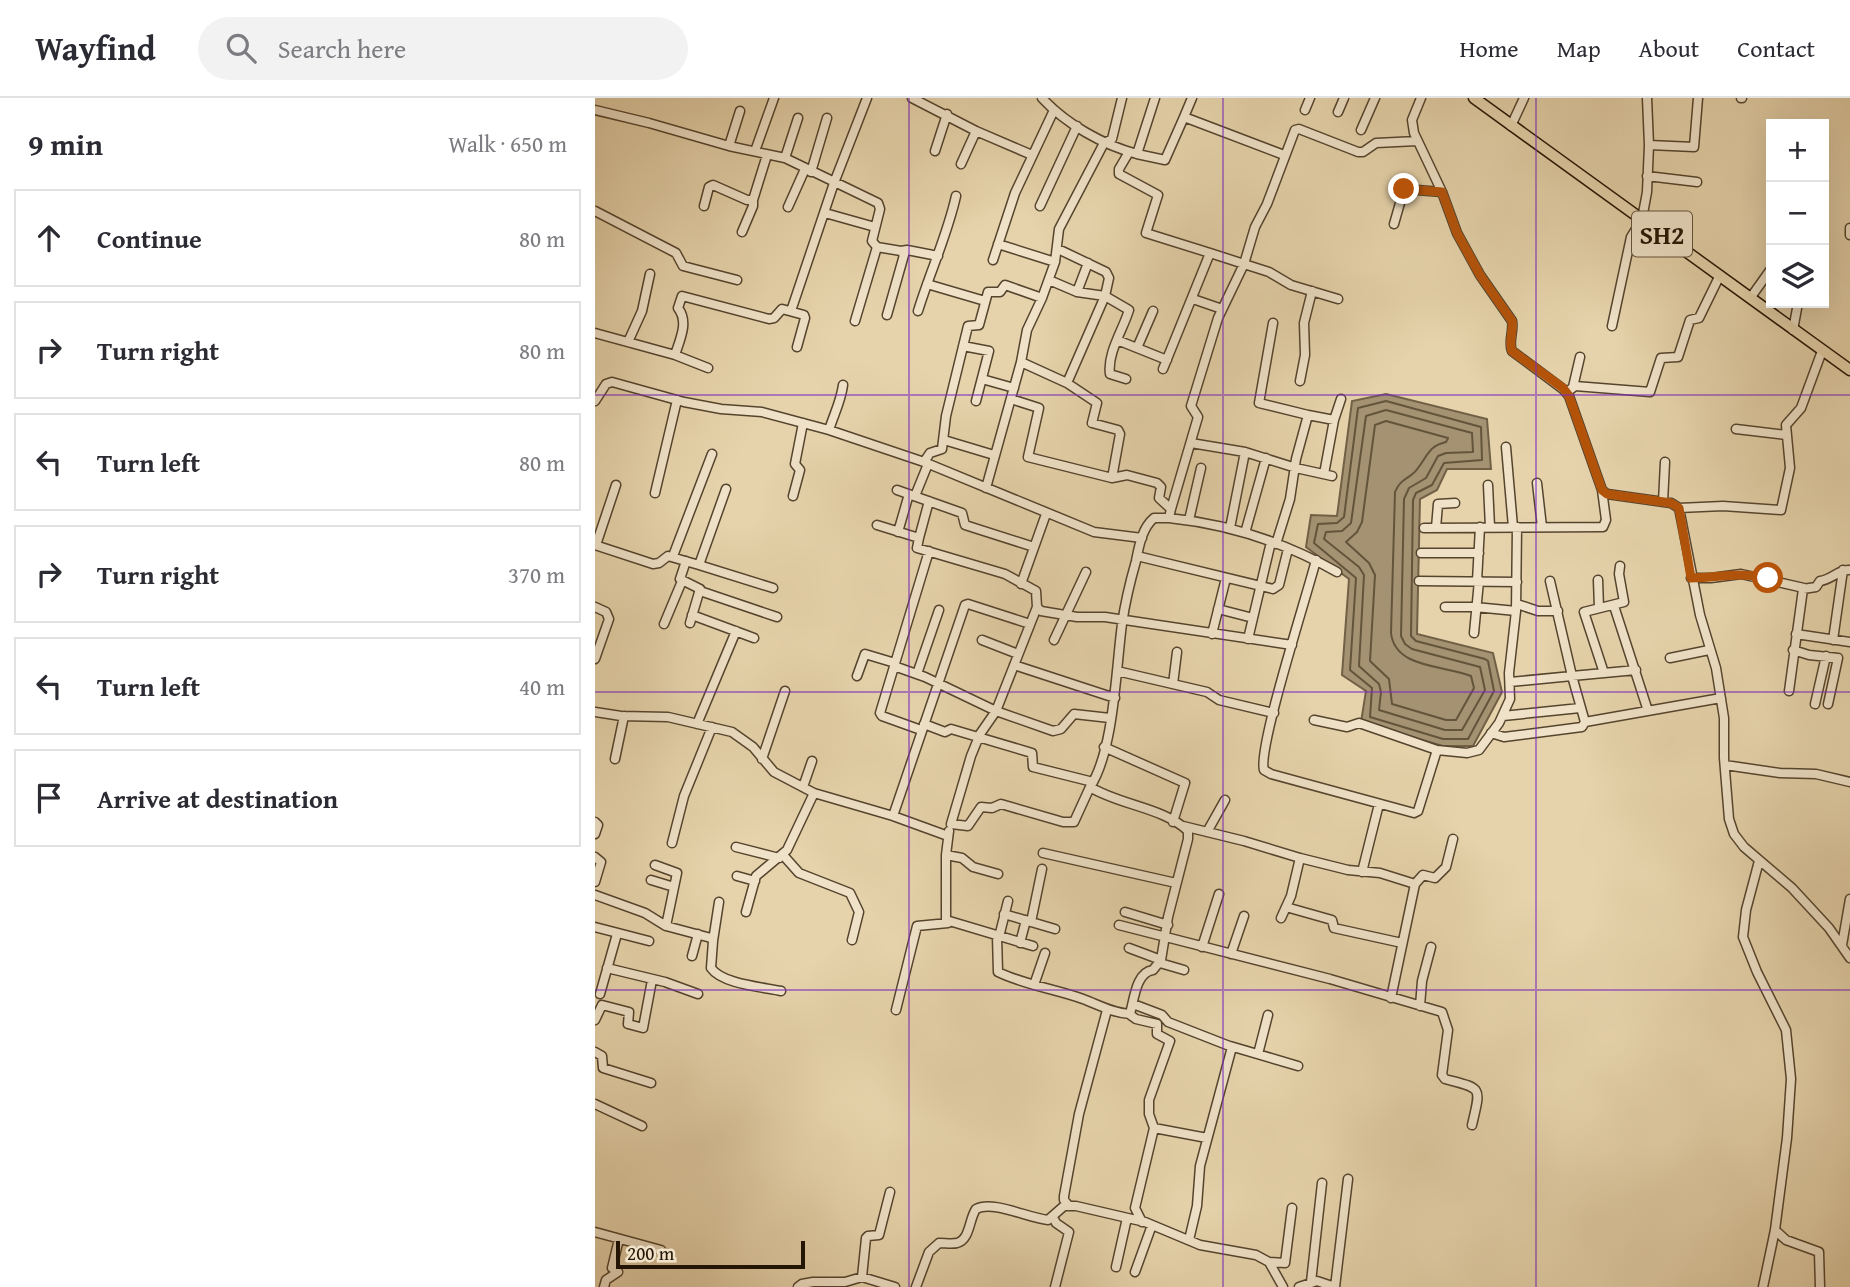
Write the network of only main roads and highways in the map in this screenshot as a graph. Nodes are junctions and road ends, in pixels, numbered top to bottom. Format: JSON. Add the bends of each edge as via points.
{"nodes":[{"id":1,"x":1474,"y":98,"type":"edge"},
{"id":2,"x":1850,"y":370,"type":"edge"}],
"edges":[{"from":1,"to":2,"type":"main road","number":"SH2"}]}
